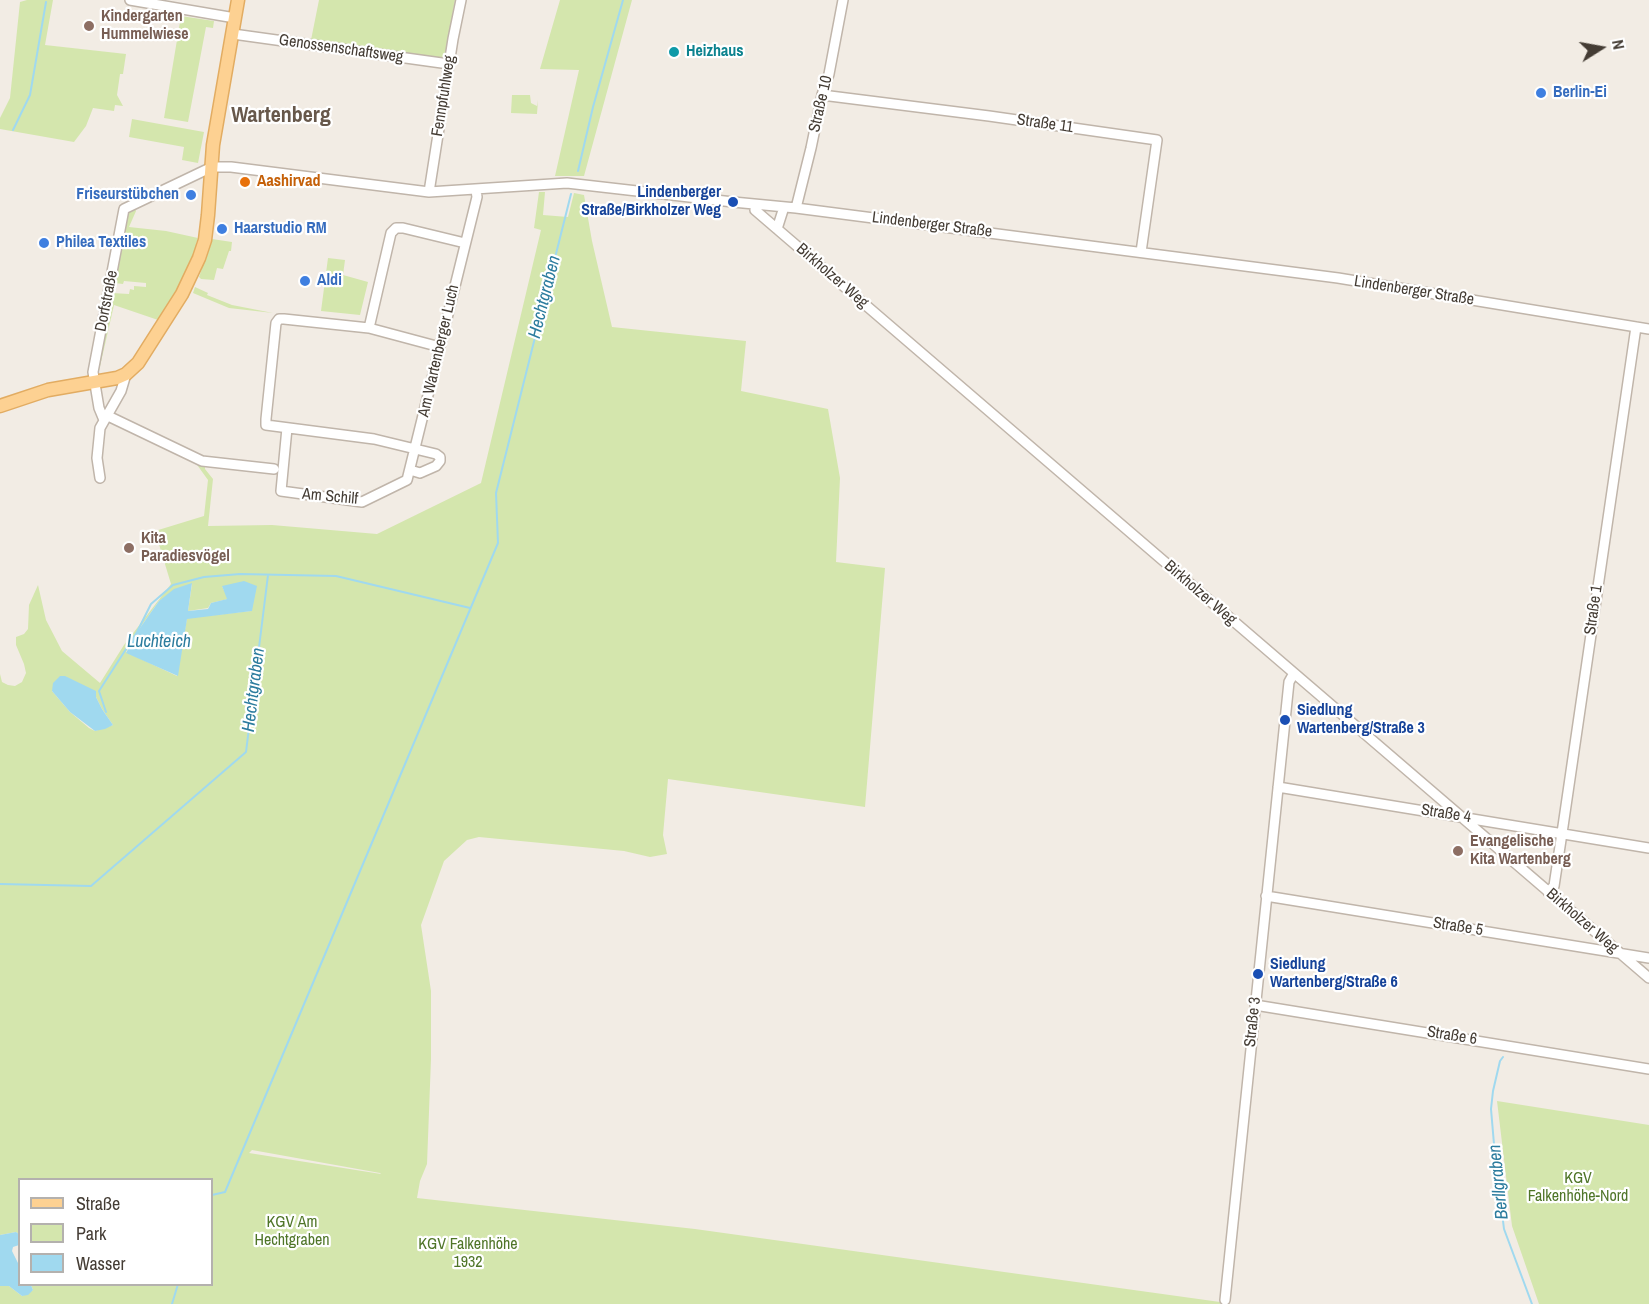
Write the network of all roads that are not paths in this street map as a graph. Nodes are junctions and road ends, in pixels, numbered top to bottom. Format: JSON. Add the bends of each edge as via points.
{"nodes":[{"id":1,"x":130,"y":0,"type":"edge"},
{"id":2,"x":195,"y":0,"type":"edge"},
{"id":3,"x":238,"y":0,"type":"edge"},
{"id":4,"x":461,"y":0,"type":"edge"},
{"id":5,"x":843,"y":0,"type":"edge"},
{"id":6,"x":182,"y":4,"type":"edge"},
{"id":7,"x":199,"y":11,"type":"junction"},
{"id":8,"x":235,"y":18,"type":"junction"},
{"id":9,"x":233,"y":34,"type":"junction"},
{"id":10,"x":449,"y":64,"type":"junction"},
{"id":11,"x":822,"y":95,"type":"junction"},
{"id":12,"x":212,"y":167,"type":"junction"},
{"id":13,"x":476,"y":190,"type":"junction"},
{"id":14,"x":429,"y":192,"type":"junction"},
{"id":15,"x":756,"y":205,"type":"junction"},
{"id":16,"x":784,"y":207,"type":"junction"},
{"id":17,"x":796,"y":208,"type":"junction"},
{"id":18,"x":777,"y":229,"type":"junction"},
{"id":19,"x":465,"y":243,"type":"junction"},
{"id":20,"x":1141,"y":252,"type":"junction"},
{"id":21,"x":1636,"y":327,"type":"junction"},
{"id":22,"x":369,"y":328,"type":"junction"},
{"id":23,"x":1649,"y":329,"type":"edge"},
{"id":24,"x":440,"y":347,"type":"junction"},
{"id":25,"x":126,"y":374,"type":"junction"},
{"id":26,"x":94,"y":377,"type":"junction"},
{"id":27,"x":0,"y":406,"type":"edge"},
{"id":28,"x":105,"y":418,"type":"junction"},
{"id":29,"x":287,"y":428,"type":"junction"},
{"id":30,"x":416,"y":449,"type":"junction"},
{"id":31,"x":274,"y":469,"type":"dead end"},
{"id":32,"x":410,"y":470,"type":"junction"},
{"id":33,"x":100,"y":478,"type":"dead end"},
{"id":34,"x":1294,"y":673,"type":"junction"},
{"id":35,"x":1278,"y":787,"type":"junction"},
{"id":36,"x":1461,"y":817,"type":"junction"},
{"id":37,"x":1562,"y":833,"type":"junction"},
{"id":38,"x":1649,"y":848,"type":"edge"},
{"id":39,"x":1548,"y":892,"type":"junction"},
{"id":40,"x":1266,"y":896,"type":"junction"},
{"id":41,"x":1620,"y":953,"type":"junction"},
{"id":42,"x":1649,"y":958,"type":"edge"},
{"id":43,"x":1649,"y":978,"type":"edge"},
{"id":44,"x":1255,"y":1005,"type":"junction"},
{"id":45,"x":1649,"y":1069,"type":"edge"},
{"id":46,"x":1225,"y":1300,"type":"dead end"}],
"edges":[{"from":1,"to":6,"type":"street"},
{"from":2,"to":7,"type":"street"},
{"from":3,"to":8,"type":"main road","name":"Dorfstraße"},
{"from":4,"to":10,"type":"street","name":"Fennpfuhlweg"},
{"from":5,"to":11,"type":"street","name":"Straße 10"},
{"from":6,"to":7,"type":"street"},
{"from":7,"to":8,"type":"street"},
{"from":8,"to":9,"type":"main road","name":"Dorfstraße"},
{"from":9,"to":10,"type":"street","name":"Genossenschaftsweg"},
{"from":9,"to":12,"type":"main road","name":"Dorfstraße"},
{"from":10,"to":14,"type":"street","name":"Fennpfuhlweg"},
{"from":11,"to":17,"type":"street","name":"Straße 10"},
{"from":11,"to":20,"type":"street","name":"Straße 11","via":[[1157,140]]},
{"from":12,"to":14,"type":"street","name":"Lindenberger Straße"},
{"from":12,"to":25,"type":"main road","name":"Dorfstraße","via":[[205,240],[199,258],[176,303],[138,363]]},
{"from":12,"to":26,"type":"street","name":"Dorfstraße","via":[[124,209]]},
{"from":13,"to":14,"type":"street","name":"Lindenberger Straße"},
{"from":13,"to":15,"type":"street","name":"Lindenberger Straße","via":[[567,183]]},
{"from":13,"to":19,"type":"street","name":"Am Wartenberger Luch"},
{"from":15,"to":16,"type":"street","name":"Lindenberger Straße"},
{"from":15,"to":18,"type":"street","name":"Birkholzer Weg","via":[[755,210]]},
{"from":16,"to":17,"type":"street","name":"Lindenberger Straße"},
{"from":16,"to":18,"type":"street"},
{"from":17,"to":20,"type":"street","name":"Lindenberger Straße"},
{"from":18,"to":34,"type":"street","name":"Birkholzer Weg"},
{"from":19,"to":22,"type":"street","via":[[396,228]]},
{"from":19,"to":24,"type":"street","name":"Am Wartenberger Luch"},
{"from":20,"to":21,"type":"street","name":"Lindenberger Straße","via":[[1338,278]]},
{"from":21,"to":23,"type":"street","name":"Lindenberger Straße"},
{"from":21,"to":37,"type":"street","name":"Straße 1"},
{"from":22,"to":24,"type":"street"},
{"from":22,"to":29,"type":"street","via":[[284,319],[276,323],[266,425]]},
{"from":24,"to":30,"type":"street","name":"Am Wartenberger Luch"},
{"from":25,"to":26,"type":"main road","via":[[117,378]]},
{"from":25,"to":28,"type":"street","name":"Dorfstraße"},
{"from":26,"to":27,"type":"main road"},
{"from":26,"to":28,"type":"street","name":"Dorfstraße","via":[[99,408]]},
{"from":28,"to":31,"type":"street","via":[[202,461]]},
{"from":28,"to":33,"type":"street","name":"Dorfstraße","via":[[98,441]]},
{"from":29,"to":30,"type":"street","via":[[374,439]]},
{"from":29,"to":32,"type":"street","name":"Am Schilf","via":[[281,492],[362,502],[407,480]]},
{"from":30,"to":32,"type":"street"},
{"from":30,"to":32,"type":"street","via":[[436,454],[440,461],[420,473]]},
{"from":34,"to":35,"type":"street","name":"Straße 3","via":[[1289,682]]},
{"from":34,"to":36,"type":"street","name":"Birkholzer Weg"},
{"from":35,"to":36,"type":"street","name":"Straße 4"},
{"from":35,"to":40,"type":"street","name":"Straße 3"},
{"from":36,"to":37,"type":"street","name":"Straße 4"},
{"from":36,"to":39,"type":"street","name":"Birkholzer Weg"},
{"from":37,"to":38,"type":"street","name":"Straße 4"},
{"from":37,"to":39,"type":"street","name":"Straße 1","via":[[1554,885]]},
{"from":39,"to":41,"type":"street","name":"Birkholzer Weg"},
{"from":40,"to":41,"type":"street","name":"Straße 5"},
{"from":40,"to":44,"type":"street","name":"Straße 3"},
{"from":41,"to":42,"type":"street","name":"Straße 5"},
{"from":41,"to":43,"type":"street","name":"Birkholzer Weg"},
{"from":44,"to":45,"type":"street","name":"Straße 6"},
{"from":44,"to":46,"type":"street","name":"Straße 3"}]}
